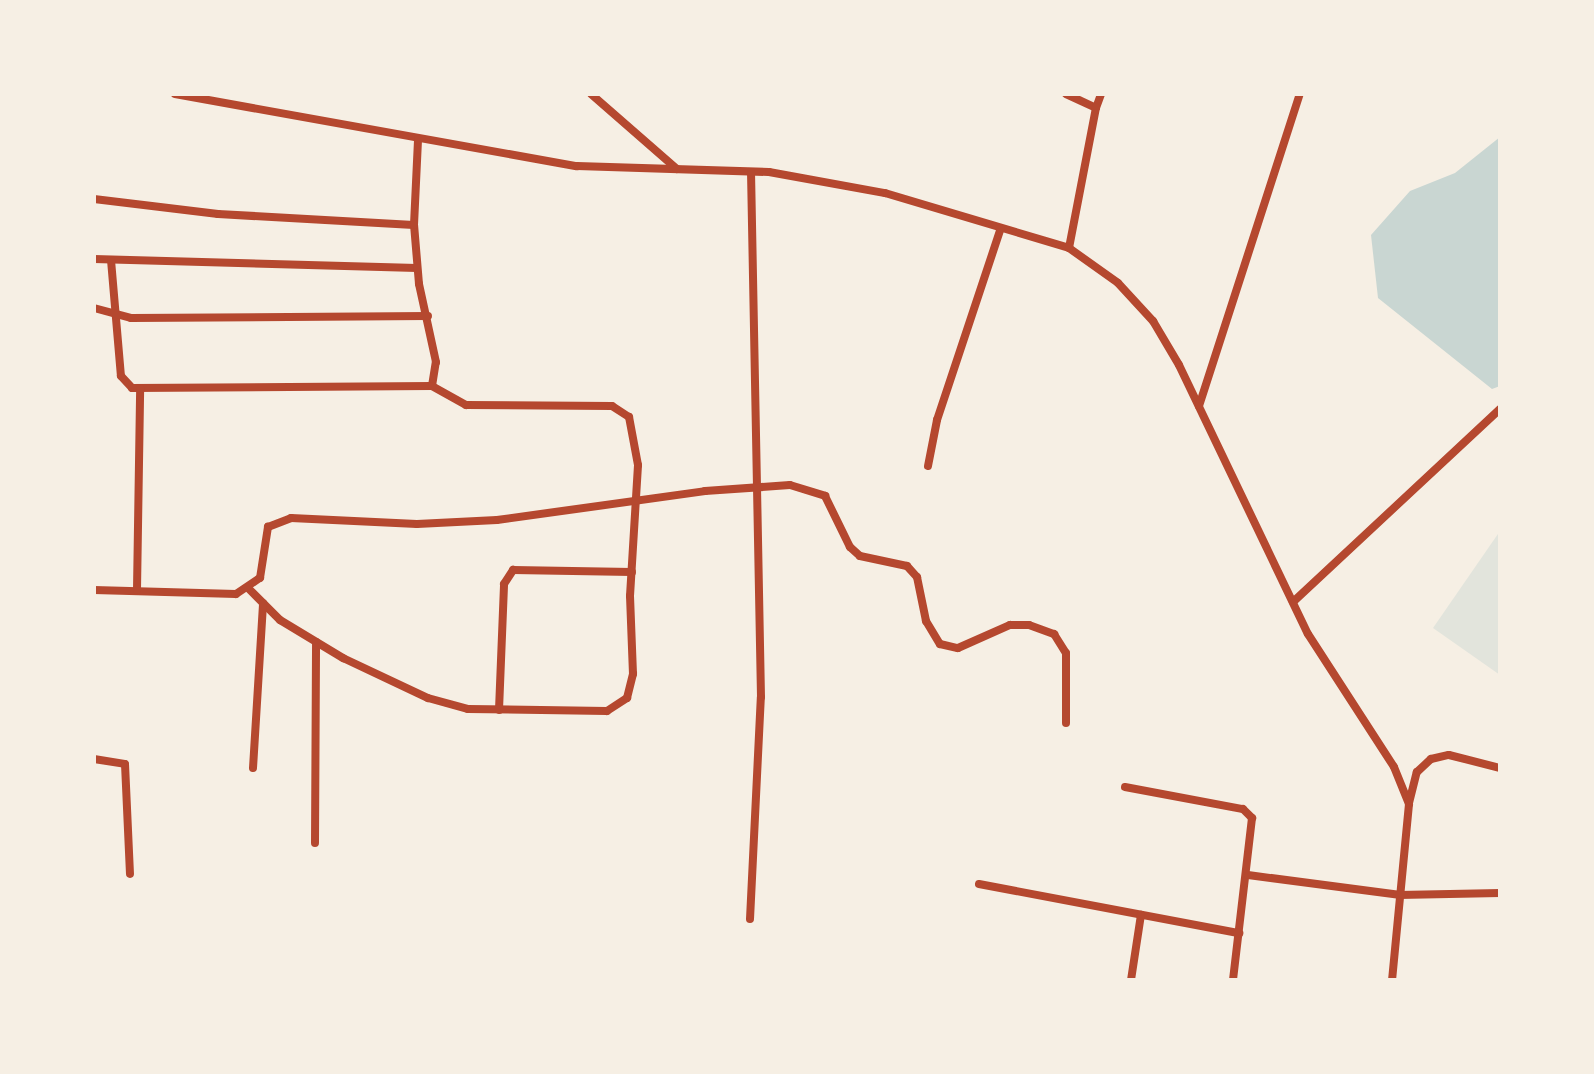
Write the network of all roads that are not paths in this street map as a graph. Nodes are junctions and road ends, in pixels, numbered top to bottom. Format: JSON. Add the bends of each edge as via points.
{"nodes":[{"id":1,"x":175,"y":94,"type":"edge"},
{"id":2,"x":591,"y":94,"type":"edge"},
{"id":3,"x":1066,"y":94,"type":"edge"},
{"id":4,"x":1101,"y":94,"type":"edge"},
{"id":5,"x":1300,"y":94,"type":"edge"},
{"id":6,"x":1096,"y":108,"type":"junction"},
{"id":7,"x":418,"y":139,"type":"junction"},
{"id":8,"x":677,"y":169,"type":"junction"},
{"id":9,"x":751,"y":172,"type":"junction"},
{"id":10,"x":94,"y":199,"type":"edge"},
{"id":11,"x":414,"y":225,"type":"junction"},
{"id":12,"x":1001,"y":228,"type":"junction"},
{"id":13,"x":1069,"y":248,"type":"junction"},
{"id":14,"x":94,"y":259,"type":"edge"},
{"id":15,"x":111,"y":260,"type":"junction"},
{"id":16,"x":417,"y":268,"type":"junction"},
{"id":17,"x":94,"y":308,"type":"edge"},
{"id":18,"x":116,"y":315,"type":"junction"},
{"id":19,"x":428,"y":316,"type":"junction"},
{"id":20,"x":432,"y":386,"type":"junction"},
{"id":21,"x":140,"y":388,"type":"junction"},
{"id":22,"x":1199,"y":407,"type":"junction"},
{"id":23,"x":1500,"y":409,"type":"edge"},
{"id":24,"x":928,"y":466,"type":"dead end"},
{"id":25,"x":755,"y":486,"type":"junction"},
{"id":26,"x":636,"y":503,"type":"junction"},
{"id":27,"x":632,"y":572,"type":"junction"},
{"id":28,"x":249,"y":589,"type":"junction"},
{"id":29,"x":94,"y":590,"type":"edge"},
{"id":30,"x":137,"y":590,"type":"junction"},
{"id":31,"x":1293,"y":602,"type":"junction"},
{"id":32,"x":263,"y":603,"type":"junction"},
{"id":33,"x":316,"y":642,"type":"junction"},
{"id":34,"x":499,"y":710,"type":"junction"},
{"id":35,"x":1066,"y":723,"type":"dead end"},
{"id":36,"x":94,"y":759,"type":"edge"},
{"id":37,"x":253,"y":768,"type":"dead end"},
{"id":38,"x":1500,"y":768,"type":"edge"},
{"id":39,"x":1125,"y":787,"type":"dead end"},
{"id":40,"x":1409,"y":804,"type":"junction"},
{"id":41,"x":315,"y":843,"type":"dead end"},
{"id":42,"x":130,"y":874,"type":"dead end"},
{"id":43,"x":1248,"y":875,"type":"junction"},
{"id":44,"x":979,"y":884,"type":"dead end"},
{"id":45,"x":1500,"y":893,"type":"edge"},
{"id":46,"x":1399,"y":895,"type":"junction"},
{"id":47,"x":1141,"y":915,"type":"junction"},
{"id":48,"x":750,"y":919,"type":"dead end"},
{"id":49,"x":1239,"y":933,"type":"junction"},
{"id":50,"x":1131,"y":980,"type":"edge"},
{"id":51,"x":1233,"y":980,"type":"edge"},
{"id":52,"x":1392,"y":980,"type":"edge"}],
"edges":[{"from":1,"to":7,"type":"street"},
{"from":2,"to":8,"type":"street"},
{"from":3,"to":6,"type":"street"},
{"from":4,"to":6,"type":"street"},
{"from":5,"to":22,"type":"street"},
{"from":6,"to":13,"type":"street"},
{"from":7,"to":8,"type":"street","via":[[577,166]]},
{"from":7,"to":11,"type":"street"},
{"from":8,"to":9,"type":"street"},
{"from":9,"to":12,"type":"street","via":[[885,193]]},
{"from":9,"to":25,"type":"street"},
{"from":10,"to":11,"type":"street","via":[[218,214]]},
{"from":11,"to":16,"type":"street"},
{"from":12,"to":13,"type":"street"},
{"from":12,"to":24,"type":"street","via":[[937,420]]},
{"from":13,"to":22,"type":"street","via":[[1118,283],[1153,321]]},
{"from":14,"to":15,"type":"street"},
{"from":15,"to":16,"type":"street"},
{"from":15,"to":18,"type":"street"},
{"from":16,"to":19,"type":"street"},
{"from":17,"to":18,"type":"street"},
{"from":18,"to":19,"type":"street"},
{"from":18,"to":21,"type":"street","via":[[123,385]]},
{"from":19,"to":20,"type":"street","via":[[436,362]]},
{"from":20,"to":21,"type":"street"},
{"from":20,"to":26,"type":"street","via":[[466,405],[622,409],[635,429]]},
{"from":21,"to":30,"type":"street"},
{"from":22,"to":31,"type":"street"},
{"from":23,"to":31,"type":"street"},
{"from":25,"to":26,"type":"street"},
{"from":25,"to":35,"type":"street","via":[[790,485],[825,496],[850,547],[860,556],[907,566],[917,577],[926,621],[940,644],[958,648],[1010,625],[1054,634],[1066,653]]},
{"from":25,"to":48,"type":"street","via":[[761,697]]},
{"from":26,"to":27,"type":"street"},
{"from":26,"to":28,"type":"street","via":[[497,520],[274,521],[265,535],[260,578]]},
{"from":27,"to":34,"type":"street","via":[[633,674],[627,698],[607,711]]},
{"from":27,"to":34,"type":"street","via":[[513,570],[504,584]]},
{"from":28,"to":30,"type":"street","via":[[236,594]]},
{"from":28,"to":32,"type":"street"},
{"from":29,"to":30,"type":"street"},
{"from":31,"to":40,"type":"street","via":[[1394,767]]},
{"from":32,"to":33,"type":"street"},
{"from":32,"to":37,"type":"street"},
{"from":33,"to":34,"type":"street","via":[[428,698],[468,709]]},
{"from":33,"to":41,"type":"street"},
{"from":36,"to":42,"type":"street","via":[[125,764]]},
{"from":38,"to":40,"type":"street","via":[[1449,755],[1431,759],[1417,772]]},
{"from":39,"to":43,"type":"street","via":[[1243,809],[1253,825]]},
{"from":40,"to":46,"type":"street"},
{"from":43,"to":46,"type":"street"},
{"from":43,"to":49,"type":"street"},
{"from":44,"to":47,"type":"street"},
{"from":45,"to":46,"type":"street"},
{"from":46,"to":52,"type":"street"},
{"from":47,"to":49,"type":"street"},
{"from":47,"to":50,"type":"street"},
{"from":49,"to":51,"type":"street"}]}
